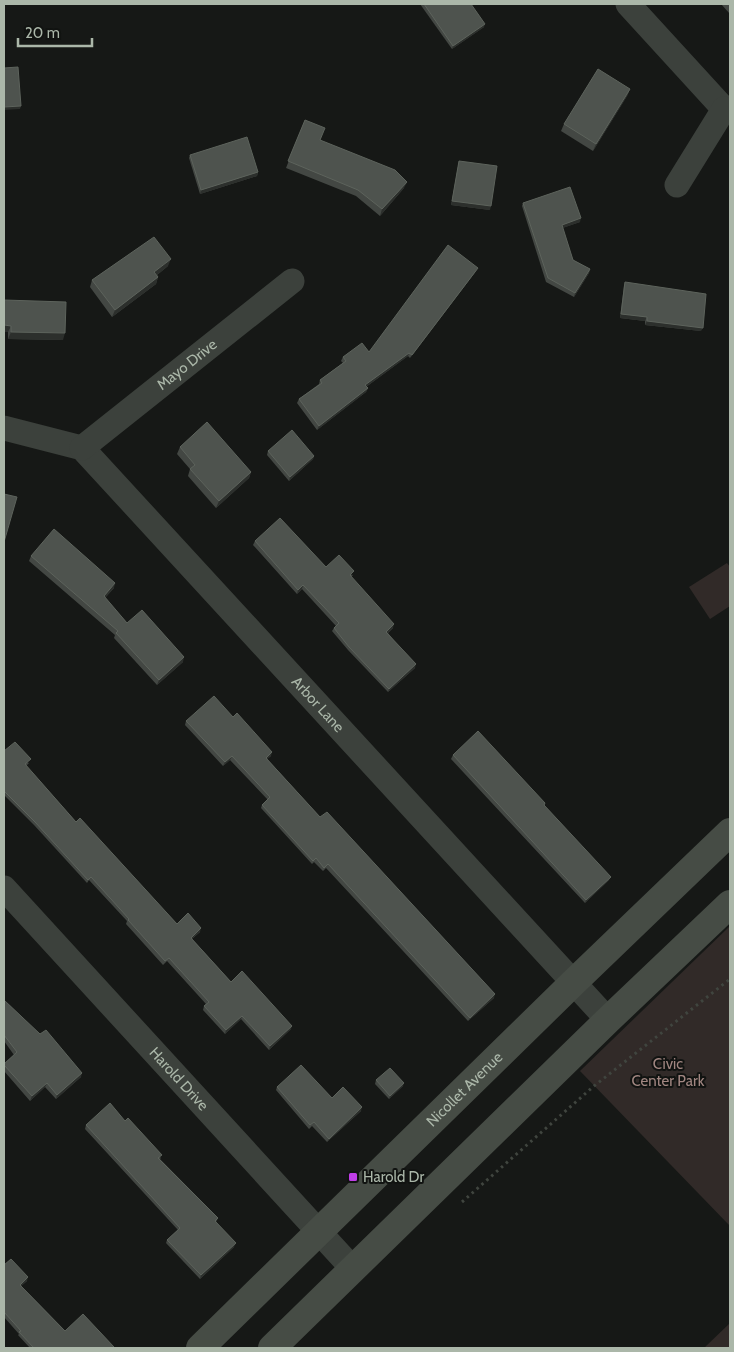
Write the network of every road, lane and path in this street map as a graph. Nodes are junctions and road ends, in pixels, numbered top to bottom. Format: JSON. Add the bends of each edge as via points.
{"nodes":[{"id":1,"x":628,"y":4,"type":"edge"},
{"id":2,"x":727,"y":109,"type":"edge"},
{"id":3,"x":677,"y":186,"type":"dead end"},
{"id":4,"x":292,"y":281,"type":"dead end"},
{"id":5,"x":4,"y":428,"type":"edge"},
{"id":6,"x":82,"y":448,"type":"junction"},
{"id":7,"x":730,"y":832,"type":"edge"},
{"id":8,"x":4,"y":888,"type":"edge"},
{"id":9,"x":730,"y":904,"type":"edge"},
{"id":10,"x":730,"y":978,"type":"edge"},
{"id":11,"x":574,"y":982,"type":"junction"},
{"id":12,"x":608,"y":1020,"type":"junction"},
{"id":13,"x":462,"y":1202,"type":"dead end"},
{"id":14,"x":318,"y":1231,"type":"junction"},
{"id":15,"x":353,"y":1269,"type":"junction"},
{"id":16,"x":200,"y":1348,"type":"edge"},
{"id":17,"x":272,"y":1348,"type":"edge"}],
"edges":[{"from":1,"to":2,"type":"street"},
{"from":2,"to":3,"type":"street"},
{"from":4,"to":6,"type":"street","name":"Mayo Drive"},
{"from":5,"to":6,"type":"street"},
{"from":6,"to":11,"type":"street","name":"Arbor Lane"},
{"from":7,"to":11,"type":"main road","name":"Nicollet Avenue"},
{"from":8,"to":14,"type":"street","name":"Harold Drive"},
{"from":9,"to":12,"type":"main road"},
{"from":10,"to":13,"type":"path","via":[[594,1086]]},
{"from":11,"to":12,"type":"street","name":"Arbor Lane"},
{"from":11,"to":14,"type":"main road","name":"Nicollet Avenue"},
{"from":12,"to":15,"type":"main road"},
{"from":14,"to":15,"type":"street","name":"Harold Drive"},
{"from":14,"to":16,"type":"main road","name":"Nicollet Avenue"},
{"from":15,"to":17,"type":"main road"}]}
